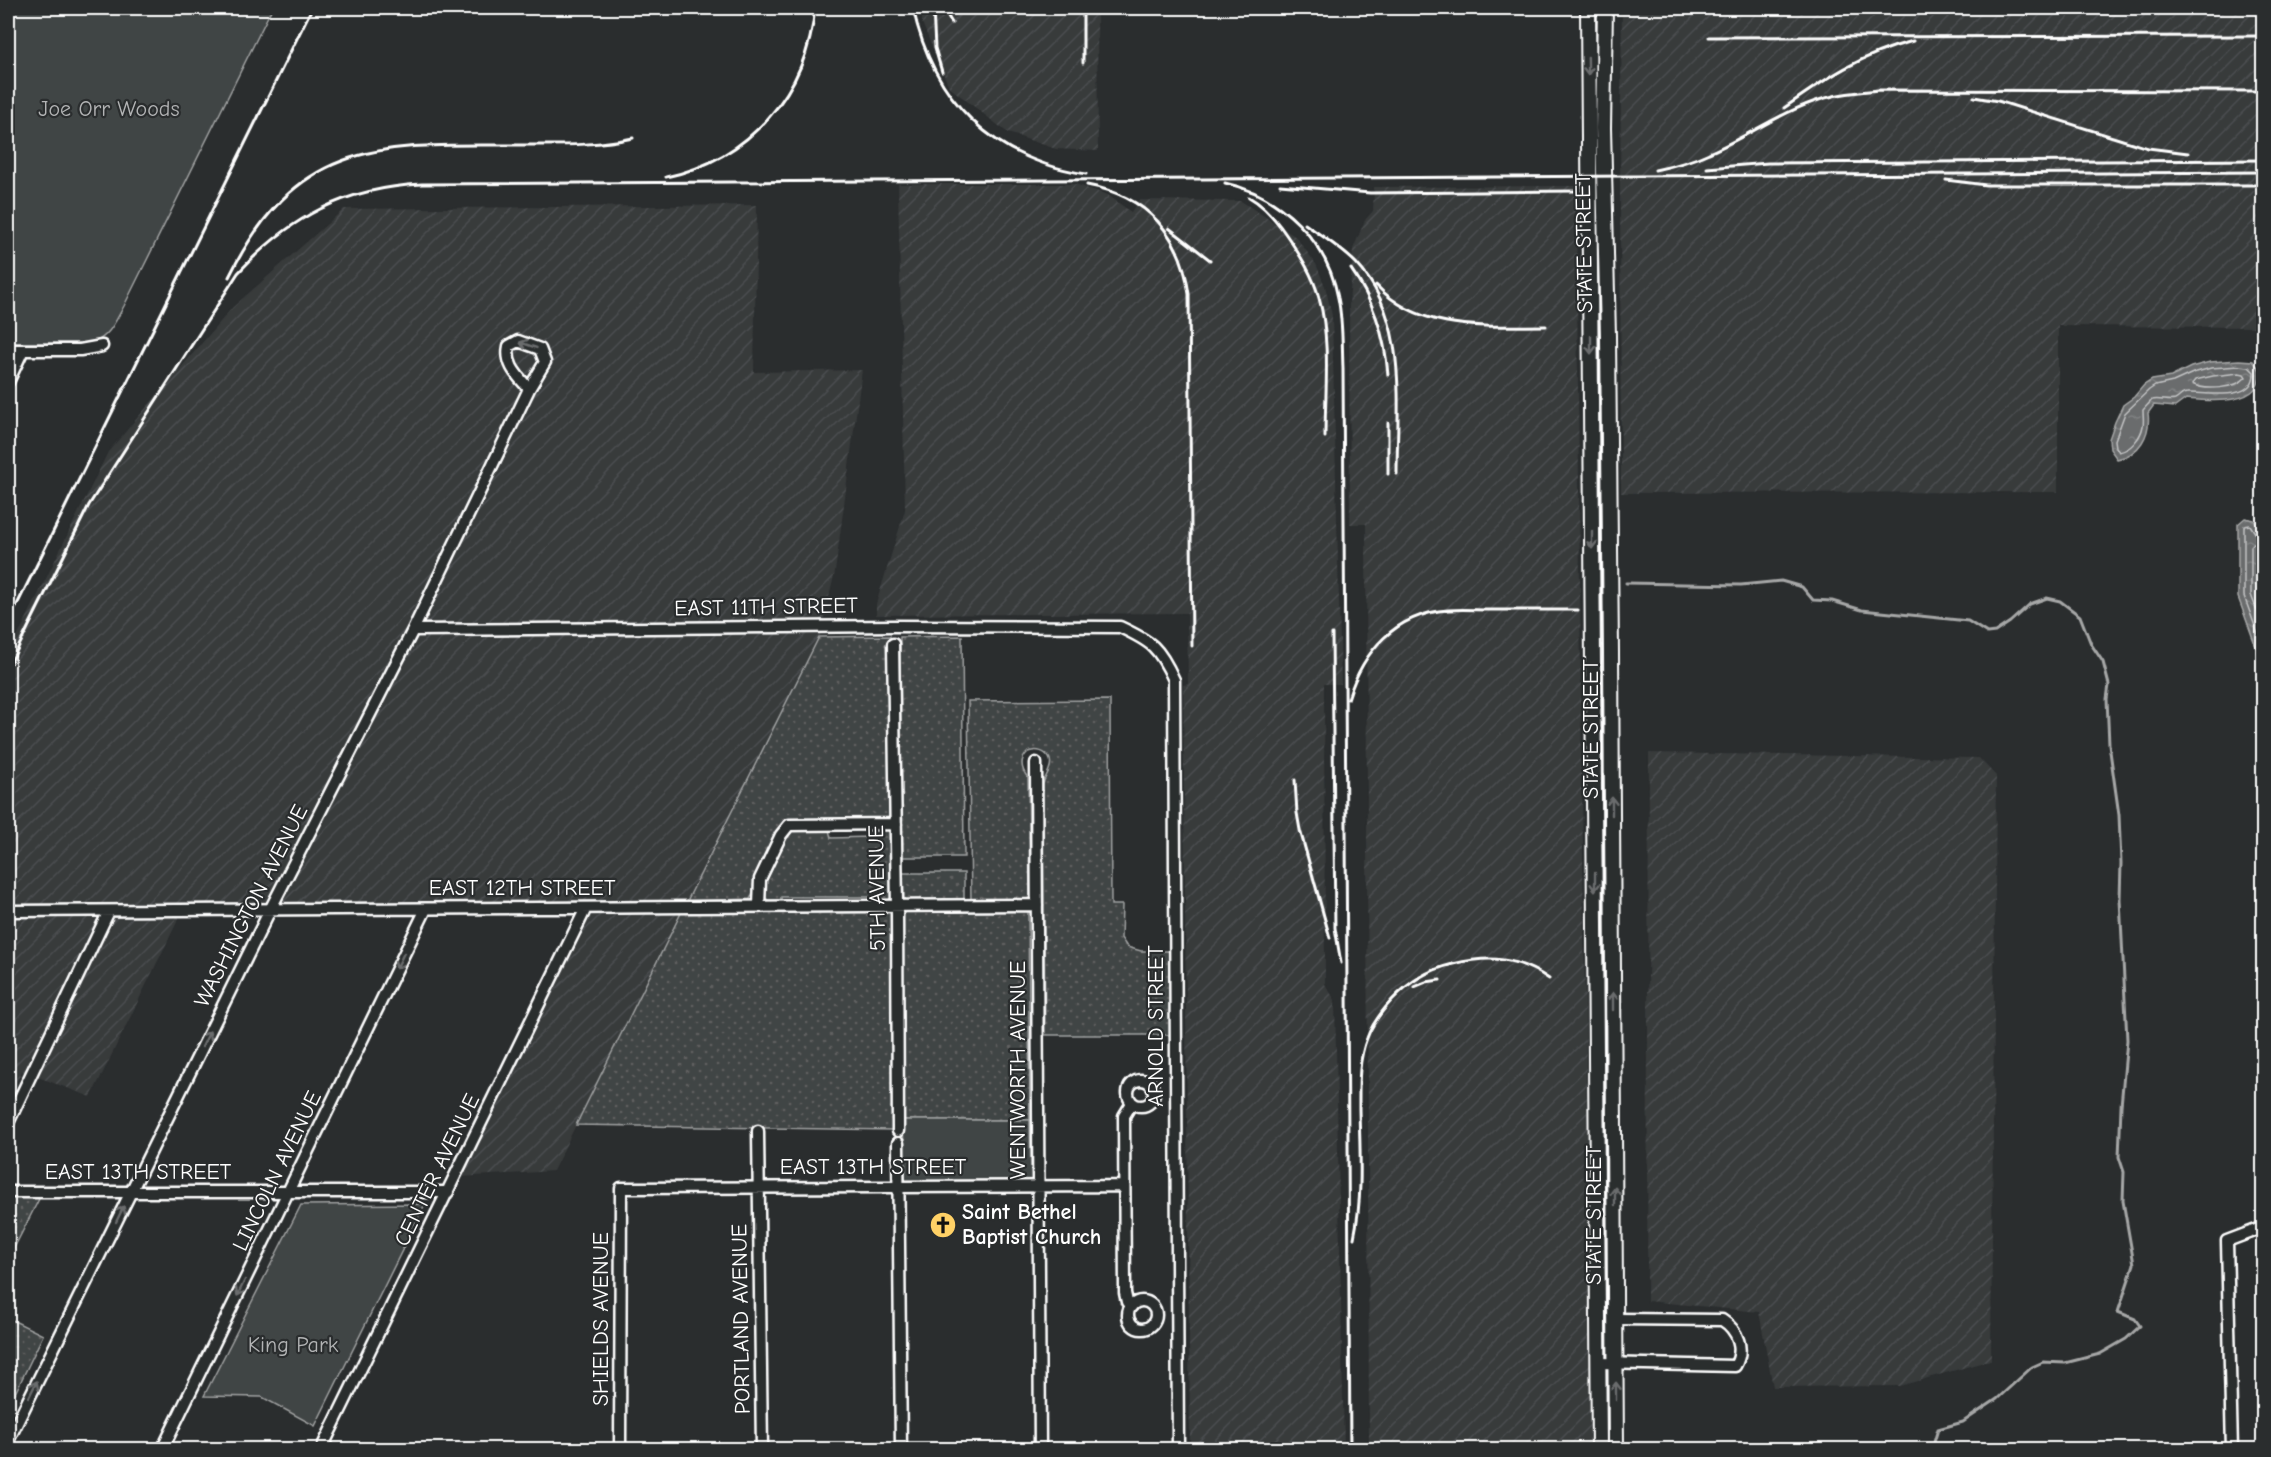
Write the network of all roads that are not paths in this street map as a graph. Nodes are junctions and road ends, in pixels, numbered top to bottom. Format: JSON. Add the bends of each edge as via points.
{"nodes":[{"id":1,"x":1588,"y":8,"type":"edge"},
{"id":2,"x":1605,"y":8,"type":"edge"},
{"id":3,"x":102,"y":346,"type":"dead end"},
{"id":4,"x":8,"y":350,"type":"edge"},
{"id":5,"x":23,"y":350,"type":"junction"},
{"id":6,"x":8,"y":382,"type":"edge"},
{"id":7,"x":529,"y":389,"type":"dead end"},
{"id":8,"x":1120,"y":627,"type":"joint"},
{"id":9,"x":413,"y":630,"type":"junction"},
{"id":10,"x":893,"y":644,"type":"dead end"},
{"id":11,"x":1036,"y":763,"type":"dead end"},
{"id":12,"x":896,"y":824,"type":"junction"},
{"id":13,"x":1037,"y":905,"type":"junction"},
{"id":14,"x":759,"y":906,"type":"junction"},
{"id":15,"x":897,"y":906,"type":"junction"},
{"id":16,"x":586,"y":908,"type":"junction"},
{"id":17,"x":426,"y":909,"type":"junction"},
{"id":18,"x":270,"y":910,"type":"junction"},
{"id":19,"x":8,"y":911,"type":"edge"},
{"id":20,"x":109,"y":911,"type":"junction"},
{"id":21,"x":1132,"y":1103,"type":"dead end"},
{"id":22,"x":8,"y":1123,"type":"edge"},
{"id":23,"x":758,"y":1131,"type":"dead end"},
{"id":24,"x":898,"y":1131,"type":"dead end"},
{"id":25,"x":898,"y":1143,"type":"dead end"},
{"id":26,"x":1038,"y":1186,"type":"junction"},
{"id":27,"x":1124,"y":1186,"type":"junction"},
{"id":28,"x":898,"y":1187,"type":"junction"},
{"id":29,"x":621,"y":1188,"type":"joint"},
{"id":30,"x":759,"y":1188,"type":"junction"},
{"id":31,"x":8,"y":1192,"type":"edge"},
{"id":32,"x":131,"y":1192,"type":"junction"},
{"id":33,"x":288,"y":1192,"type":"junction"},
{"id":34,"x":448,"y":1192,"type":"junction"},
{"id":35,"x":2264,"y":1227,"type":"edge"},
{"id":36,"x":1132,"y":1306,"type":"dead end"},
{"id":37,"x":1616,"y":1319,"type":"junction"},
{"id":38,"x":1599,"y":1363,"type":"junction"},
{"id":39,"x":1616,"y":1364,"type":"junction"},
{"id":40,"x":8,"y":1441,"type":"edge"},
{"id":41,"x":162,"y":1449,"type":"edge"},
{"id":42,"x":321,"y":1449,"type":"edge"},
{"id":43,"x":620,"y":1449,"type":"edge"},
{"id":44,"x":762,"y":1449,"type":"edge"},
{"id":45,"x":901,"y":1449,"type":"edge"},
{"id":46,"x":1040,"y":1449,"type":"edge"},
{"id":47,"x":1178,"y":1449,"type":"edge"},
{"id":48,"x":1599,"y":1449,"type":"edge"},
{"id":49,"x":1616,"y":1449,"type":"edge"},
{"id":50,"x":2232,"y":1449,"type":"edge"}],
"edges":[{"from":1,"to":38,"type":"street","name":"STATE STREET","one_way":true},
{"from":37,"to":2,"type":"street","name":"STATE STREET","one_way":true,"via":[[1603,128]]},
{"from":3,"to":5,"type":"street"},
{"from":4,"to":5,"type":"street"},
{"from":5,"to":6,"type":"street"},
{"from":7,"to":9,"type":"street","name":"WASHINGTON AVENUE"},
{"from":8,"to":9,"type":"street","name":"EAST 11TH STREET"},
{"from":8,"to":47,"type":"street","name":"ARNOLD STREET","via":[[1145,639],[1164,657],[1174,680]]},
{"from":9,"to":18,"type":"street","name":"WASHINGTON AVENUE"},
{"from":10,"to":12,"type":"street","name":"5TH AVENUE"},
{"from":11,"to":13,"type":"street","name":"WENTWORTH AVENUE"},
{"from":12,"to":14,"type":"street","via":[[789,825],[760,879]]},
{"from":12,"to":15,"type":"street","name":"5TH AVENUE"},
{"from":13,"to":15,"type":"street","name":"EAST 12TH STREET"},
{"from":13,"to":26,"type":"street","name":"WENTWORTH AVENUE"},
{"from":14,"to":15,"type":"street","name":"EAST 12TH STREET"},
{"from":14,"to":16,"type":"street","name":"EAST 12TH STREET"},
{"from":15,"to":24,"type":"street","name":"5TH AVENUE"},
{"from":16,"to":17,"type":"street","name":"EAST 12TH STREET"},
{"from":16,"to":34,"type":"street","name":"CENTER AVENUE"},
{"from":17,"to":18,"type":"street","name":"EAST 12TH STREET"},
{"from":17,"to":33,"type":"street","name":"LINCOLN AVENUE","one_way":true},
{"from":18,"to":20,"type":"street","name":"EAST 12TH STREET"},
{"from":32,"to":18,"type":"street","name":"WASHINGTON AVENUE","one_way":true},
{"from":19,"to":20,"type":"street","name":"EAST 12TH STREET"},
{"from":20,"to":22,"type":"street"},
{"from":21,"to":27,"type":"street","via":[[1124,1116]]},
{"from":23,"to":30,"type":"street","name":"PORTLAND AVENUE"},
{"from":25,"to":28,"type":"street"},
{"from":26,"to":27,"type":"street","name":"EAST 13TH STREET"},
{"from":26,"to":28,"type":"street","name":"EAST 13TH STREET"},
{"from":26,"to":46,"type":"street","name":"WENTWORTH AVENUE"},
{"from":27,"to":36,"type":"street","via":[[1125,1293]]},
{"from":28,"to":30,"type":"street","name":"EAST 13TH STREET"},
{"from":28,"to":45,"type":"street"},
{"from":29,"to":30,"type":"street","name":"EAST 13TH STREET"},
{"from":29,"to":43,"type":"street","name":"SHIELDS AVENUE"},
{"from":30,"to":44,"type":"street","name":"PORTLAND AVENUE"},
{"from":31,"to":32,"type":"street","name":"EAST 13TH STREET"},
{"from":32,"to":33,"type":"street","name":"EAST 13TH STREET"},
{"from":40,"to":32,"type":"street","name":"WASHINGTON AVENUE","one_way":true},
{"from":33,"to":34,"type":"street","name":"EAST 13TH STREET"},
{"from":33,"to":41,"type":"street","name":"LINCOLN AVENUE","one_way":true},
{"from":34,"to":42,"type":"street","name":"CENTER AVENUE"},
{"from":35,"to":50,"type":"street","via":[[2228,1241]]},
{"from":37,"to":39,"type":"street","name":"STATE STREET"},
{"from":37,"to":39,"type":"street","via":[[1722,1320],[1739,1337],[1739,1360],[1735,1366]]},
{"from":38,"to":39,"type":"street"},
{"from":38,"to":48,"type":"street","name":"STATE STREET"},
{"from":49,"to":39,"type":"street","name":"STATE STREET","one_way":true}]}
